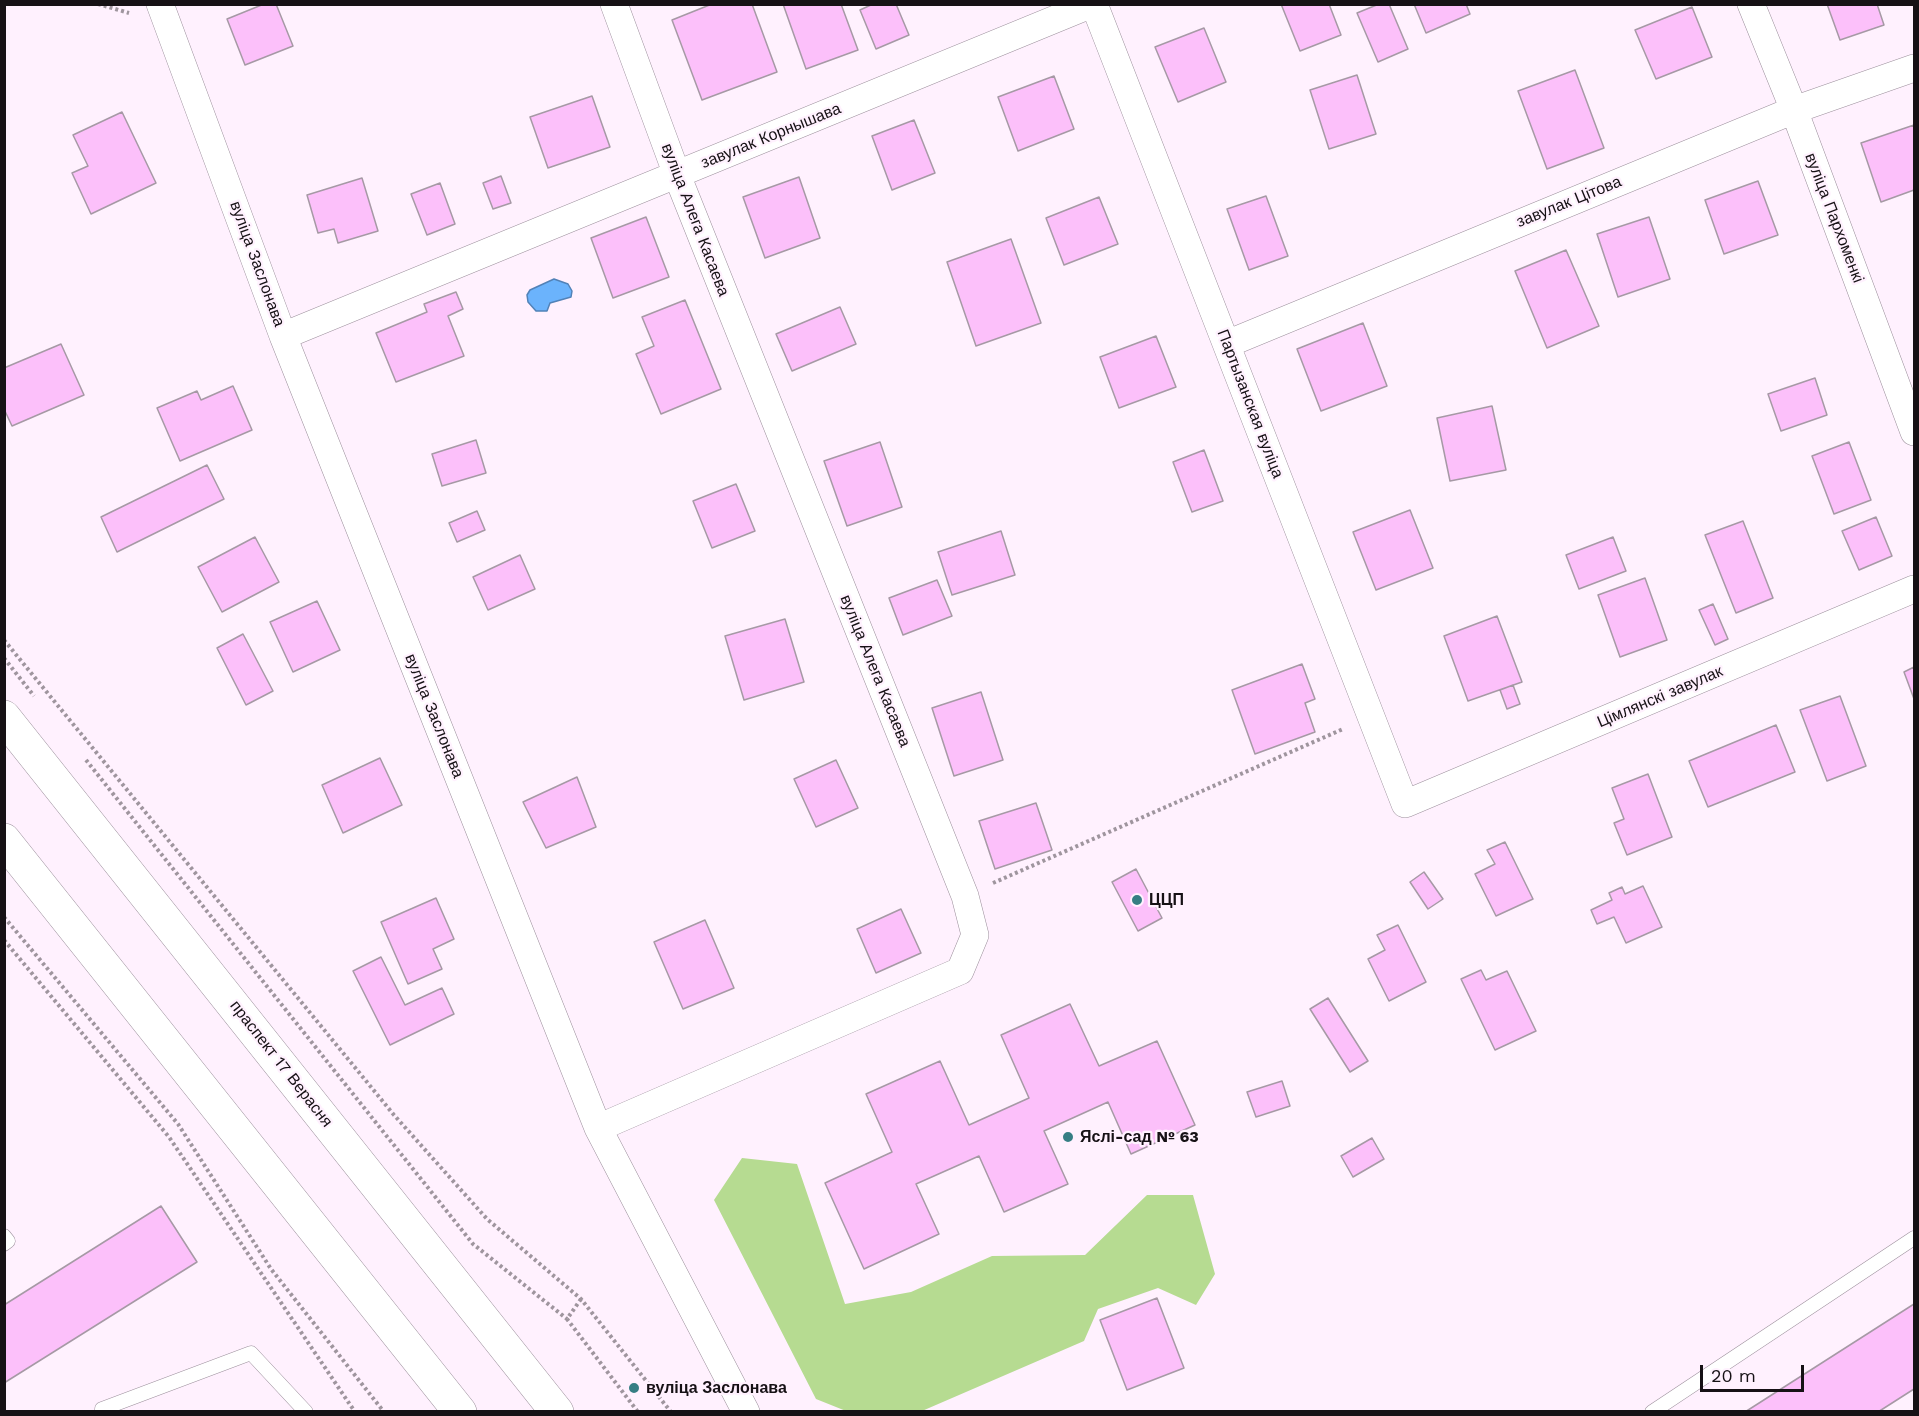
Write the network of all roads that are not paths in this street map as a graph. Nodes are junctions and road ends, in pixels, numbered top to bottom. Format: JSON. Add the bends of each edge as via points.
{"nodes":[{"id":1,"x":614,"y":4,"type":"edge"},
{"id":2,"x":1093,"y":4,"type":"edge"},
{"id":3,"x":1751,"y":4,"type":"edge"},
{"id":4,"x":149,"y":10,"type":"edge"},
{"id":5,"x":1914,"y":68,"type":"edge"},
{"id":6,"x":1794,"y":110,"type":"junction"},
{"id":7,"x":677,"y":175,"type":"junction"},
{"id":8,"x":283,"y":336,"type":"junction"},
{"id":9,"x":1227,"y":344,"type":"junction"},
{"id":10,"x":1914,"y":432,"type":"edge"},
{"id":11,"x":1914,"y":590,"type":"edge"},
{"id":12,"x":4,"y":717,"type":"edge"},
{"id":13,"x":1405,"y":804,"type":"joint"},
{"id":14,"x":4,"y":840,"type":"edge"},
{"id":15,"x":598,"y":1128,"type":"junction"},
{"id":16,"x":4,"y":1236,"type":"edge"},
{"id":17,"x":1914,"y":1238,"type":"edge"},
{"id":18,"x":4,"y":1244,"type":"edge"},
{"id":19,"x":102,"y":1412,"type":"edge"},
{"id":20,"x":306,"y":1412,"type":"edge"},
{"id":21,"x":460,"y":1412,"type":"edge"},
{"id":22,"x":557,"y":1412,"type":"edge"},
{"id":23,"x":746,"y":1412,"type":"edge"},
{"id":24,"x":1652,"y":1412,"type":"edge"}],
"edges":[{"from":1,"to":7,"type":"street","name":"вуліца Алега Касаева"},
{"from":2,"to":7,"type":"street","name":"завулак Корнышава"},
{"from":2,"to":9,"type":"street","name":"Партызанская вуліца"},
{"from":3,"to":6,"type":"street","name":"вуліца Пархоменкі"},
{"from":4,"to":8,"type":"street","name":"вуліца Заслонава"},
{"from":5,"to":6,"type":"street","name":"завулак Цітова"},
{"from":6,"to":9,"type":"street","name":"завулак Цітова"},
{"from":6,"to":10,"type":"street","name":"вуліца Пархоменкі"},
{"from":7,"to":8,"type":"street","name":"завулак Корнышава"},
{"from":7,"to":15,"type":"street","name":"вуліца Алега Касаева","via":[[965,896],[975,935],[960,971]]},
{"from":8,"to":15,"type":"street","name":"вуліца Заслонава"},
{"from":9,"to":13,"type":"street","name":"Партызанская вуліца"},
{"from":11,"to":13,"type":"street","name":"Цімлянскі завулак"},
{"from":12,"to":22,"type":"main road","name":"праспект 17 Верасня"},
{"from":14,"to":21,"type":"main road"},
{"from":15,"to":23,"type":"street","name":"вуліца Заслонава"},
{"from":16,"to":18,"type":"lane","via":[[8,1241]]},
{"from":17,"to":24,"type":"lane"},
{"from":19,"to":20,"type":"lane","via":[[251,1353]]}]}
